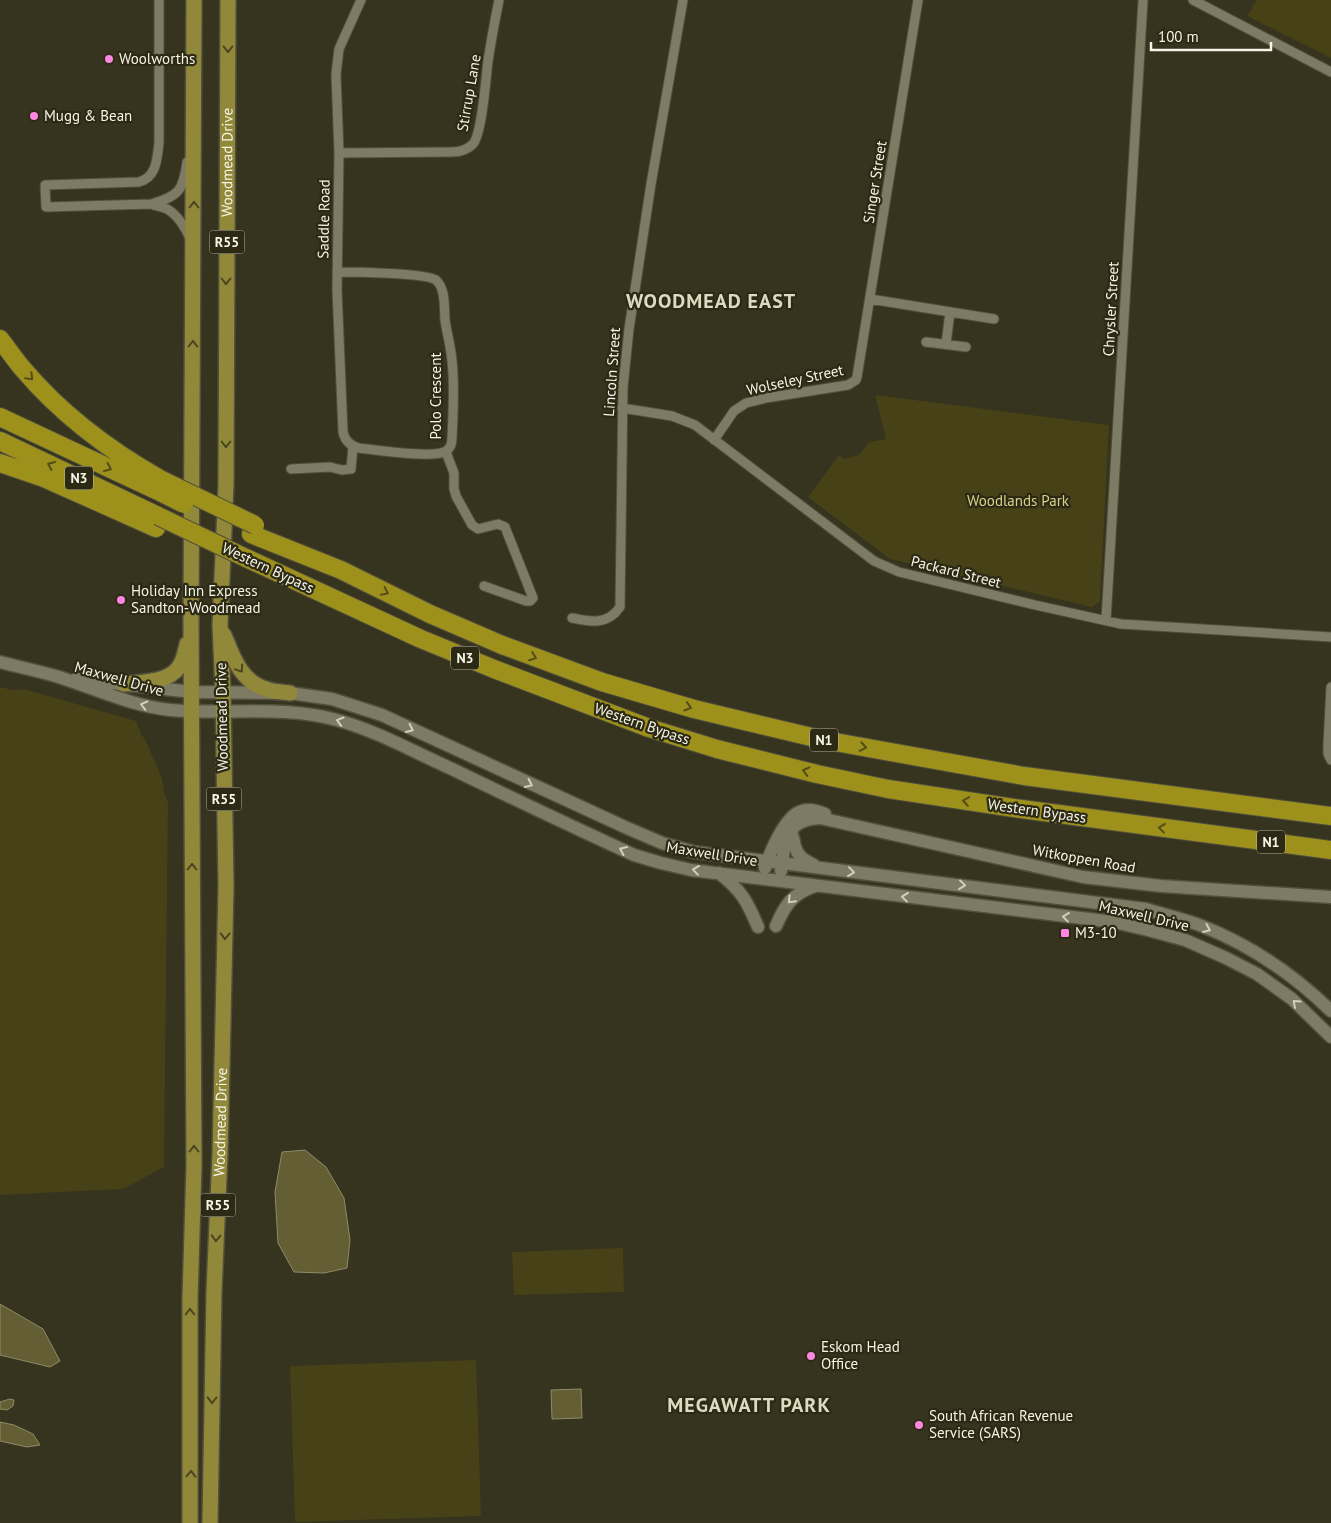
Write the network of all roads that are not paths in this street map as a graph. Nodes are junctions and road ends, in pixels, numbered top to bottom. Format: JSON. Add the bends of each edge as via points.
{"nodes":[{"id":1,"x":159,"y":0,"type":"edge"},
{"id":2,"x":194,"y":0,"type":"edge"},
{"id":3,"x":228,"y":0,"type":"edge"},
{"id":4,"x":499,"y":0,"type":"edge"},
{"id":5,"x":683,"y":0,"type":"edge"},
{"id":6,"x":918,"y":0,"type":"edge"},
{"id":7,"x":1143,"y":0,"type":"edge"},
{"id":8,"x":1193,"y":0,"type":"edge"},
{"id":9,"x":357,"y":2,"type":"edge"},
{"id":10,"x":1331,"y":72,"type":"edge"},
{"id":11,"x":193,"y":118,"type":"junction"},
{"id":12,"x":339,"y":153,"type":"junction"},
{"id":13,"x":151,"y":204,"type":"junction"},
{"id":14,"x":194,"y":254,"type":"junction"},
{"id":15,"x":338,"y":272,"type":"junction"},
{"id":16,"x":870,"y":298,"type":"junction"},
{"id":17,"x":950,"y":312,"type":"junction"},
{"id":18,"x":994,"y":319,"type":"dead end"},
{"id":19,"x":0,"y":338,"type":"edge"},
{"id":20,"x":926,"y":342,"type":"dead end"},
{"id":21,"x":946,"y":344,"type":"junction"},
{"id":22,"x":966,"y":347,"type":"dead end"},
{"id":23,"x":858,"y":369,"type":"joint"},
{"id":24,"x":622,"y":408,"type":"junction"},
{"id":25,"x":0,"y":418,"type":"edge"},
{"id":26,"x":714,"y":440,"type":"junction"},
{"id":27,"x":0,"y":441,"type":"edge"},
{"id":28,"x":351,"y":444,"type":"junction"},
{"id":29,"x":446,"y":452,"type":"junction"},
{"id":30,"x":0,"y":463,"type":"edge"},
{"id":31,"x":291,"y":469,"type":"dead end"},
{"id":32,"x":159,"y":485,"type":"junction"},
{"id":33,"x":157,"y":522,"type":"junction"},
{"id":34,"x":341,"y":570,"type":"joint"},
{"id":35,"x":484,"y":586,"type":"dead end"},
{"id":36,"x":572,"y":618,"type":"dead end"},
{"id":37,"x":1106,"y":620,"type":"junction"},
{"id":38,"x":191,"y":621,"type":"junction"},
{"id":39,"x":220,"y":624,"type":"junction"},
{"id":40,"x":1331,"y":637,"type":"edge"},
{"id":41,"x":0,"y":662,"type":"edge"},
{"id":42,"x":59,"y":677,"type":"junction"},
{"id":43,"x":124,"y":684,"type":"junction"},
{"id":44,"x":1331,"y":687,"type":"edge"},
{"id":45,"x":192,"y":692,"type":"junction"},
{"id":46,"x":223,"y":692,"type":"junction"},
{"id":47,"x":290,"y":693,"type":"junction"},
{"id":48,"x":192,"y":711,"type":"junction"},
{"id":49,"x":222,"y":712,"type":"junction"},
{"id":50,"x":649,"y":728,"type":"joint"},
{"id":51,"x":1331,"y":760,"type":"edge"},
{"id":52,"x":1331,"y":816,"type":"edge"},
{"id":53,"x":836,"y":821,"type":"junction"},
{"id":54,"x":790,"y":831,"type":"junction"},
{"id":55,"x":1331,"y":850,"type":"edge"},
{"id":56,"x":767,"y":861,"type":"junction"},
{"id":57,"x":782,"y":864,"type":"junction"},
{"id":58,"x":822,"y":868,"type":"junction"},
{"id":59,"x":719,"y":873,"type":"junction"},
{"id":60,"x":762,"y":878,"type":"junction"},
{"id":61,"x":779,"y":881,"type":"junction"},
{"id":62,"x":818,"y":885,"type":"junction"},
{"id":63,"x":1028,"y":893,"type":"junction"},
{"id":64,"x":1331,"y":897,"type":"edge"},
{"id":65,"x":1025,"y":912,"type":"junction"},
{"id":66,"x":758,"y":926,"type":"dead end"},
{"id":67,"x":776,"y":926,"type":"dead end"},
{"id":68,"x":1331,"y":1011,"type":"edge"},
{"id":69,"x":1331,"y":1037,"type":"edge"},
{"id":70,"x":190,"y":1523,"type":"edge"},
{"id":71,"x":210,"y":1523,"type":"edge"}],
"edges":[{"from":1,"to":13,"type":"street","via":[[159,142],[153,172],[149,178],[139,182],[45,185],[46,207]]},
{"from":2,"to":11,"type":"main road","name":"Woodmead Drive","number":"R55"},
{"from":3,"to":39,"type":"main road","name":"Woodmead Drive","number":"R55","one_way":true,"via":[[226,484]]},
{"from":4,"to":12,"type":"street","name":"Stirrup Lane","via":[[481,118],[473,144],[465,150],[452,152]]},
{"from":5,"to":24,"type":"street","name":"Lincoln Street","via":[[629,329]]},
{"from":6,"to":16,"type":"street","name":"Singer Street"},
{"from":7,"to":37,"type":"street","name":"Chrysler Street"},
{"from":8,"to":10,"type":"street"},
{"from":9,"to":12,"type":"street","name":"Saddle Road","via":[[336,61]]},
{"from":11,"to":13,"type":"street","via":[[181,188],[165,200]]},
{"from":14,"to":11,"type":"main road","name":"Woodmead Drive","number":"R55","one_way":true},
{"from":12,"to":15,"type":"street","name":"Saddle Road"},
{"from":13,"to":14,"type":"street","via":[[172,212],[190,238]]},
{"from":38,"to":14,"type":"main road","name":"Woodmead Drive","number":"R55","one_way":true},
{"from":15,"to":28,"type":"street","name":"Saddle Road","via":[[343,429],[344,437]]},
{"from":15,"to":29,"type":"street","name":"Polo Crescent","via":[[427,276],[439,284],[452,361],[452,438]]},
{"from":16,"to":17,"type":"street"},
{"from":16,"to":23,"type":"street","name":"Singer Street"},
{"from":17,"to":18,"type":"street"},
{"from":17,"to":21,"type":"street"},
{"from":19,"to":32,"type":"highway","one_way":true,"via":[[23,369],[58,405]]},
{"from":20,"to":21,"type":"street"},
{"from":21,"to":22,"type":"street"},
{"from":23,"to":26,"type":"street","name":"Wolseley Street","via":[[856,380],[848,385],[746,403],[734,411]]},
{"from":24,"to":26,"type":"street","name":"Packard Street","via":[[687,420]]},
{"from":24,"to":36,"type":"street","name":"Lincoln Street","via":[[620,607],[600,622]]},
{"from":25,"to":32,"type":"highway","name":"Western Bypass","number":"N3","one_way":true},
{"from":26,"to":37,"type":"street","name":"Packard Street","via":[[887,568]]},
{"from":33,"to":27,"type":"highway","name":"Western Bypass","number":"N3","one_way":true},
{"from":28,"to":29,"type":"street","name":"Polo Crescent","via":[[359,448],[432,454]]},
{"from":28,"to":31,"type":"street","via":[[351,469]]},
{"from":29,"to":35,"type":"street","via":[[454,473],[456,496],[472,525],[478,529],[498,524],[504,527],[533,598],[526,601]]},
{"from":30,"to":33,"type":"highway"},
{"from":32,"to":34,"type":"highway","name":"Western Bypass","number":"N3","bridge":true},
{"from":33,"to":50,"type":"highway","name":"Western Bypass","number":"N3","bridge":true,"via":[[421,639]]},
{"from":34,"to":52,"type":"highway","name":"Western Bypass","number":"N1","one_way":true,"via":[[502,645],[602,682],[694,709],[824,740],[1024,776]]},
{"from":37,"to":40,"type":"street","name":"Packard Street","via":[[1120,624]]},
{"from":38,"to":43,"type":"main road","via":[[184,658],[175,672],[162,678]]},
{"from":38,"to":45,"type":"main road","name":"Woodmead Drive","number":"R55"},
{"from":39,"to":46,"type":"main road","name":"Woodmead Drive","number":"R55"},
{"from":39,"to":47,"type":"main road","one_way":true,"via":[[235,661],[249,680],[268,690]]},
{"from":41,"to":42,"type":"main road","name":"Maxwell Drive"},
{"from":42,"to":43,"type":"main road","name":"Maxwell Drive"},
{"from":48,"to":42,"type":"main road","name":"Maxwell Drive","one_way":true,"via":[[150,707],[102,694]]},
{"from":43,"to":45,"type":"main road","name":"Maxwell Drive"},
{"from":44,"to":51,"type":"street","via":[[1328,745]]},
{"from":45,"to":46,"type":"main road","name":"Maxwell Drive"},
{"from":45,"to":48,"type":"main road","name":"Woodmead Drive","number":"R55"},
{"from":46,"to":47,"type":"main road","name":"Maxwell Drive"},
{"from":46,"to":49,"type":"main road","name":"Woodmead Drive","number":"R55"},
{"from":47,"to":56,"type":"main road","name":"Maxwell Drive","one_way":true,"via":[[332,699],[382,715],[594,814],[662,842],[694,852]]},
{"from":48,"to":49,"type":"main road","name":"Maxwell Drive"},
{"from":70,"to":48,"type":"main road","name":"Woodmead Drive","number":"R55","one_way":true,"via":[[190,1299],[194,1165]]},
{"from":59,"to":49,"type":"main road","name":"Maxwell Drive","one_way":true,"via":[[675,867],[634,855],[386,738],[342,722],[281,711]]},
{"from":49,"to":71,"type":"main road","name":"Woodmead Drive","number":"R55","one_way":true,"via":[[226,906]]},
{"from":55,"to":50,"type":"highway","name":"Western Bypass","number":"N1","one_way":true,"via":[[888,789],[772,763]]},
{"from":53,"to":54,"type":"main road","name":"Witkoppen Road","via":[[812,819],[797,823]]},
{"from":53,"to":56,"type":"main road","name":"Witkoppen Road","via":[[819,811],[807,811],[789,818]]},
{"from":53,"to":64,"type":"main road","name":"Witkoppen Road","via":[[1091,878]]},
{"from":54,"to":57,"type":"main road"},
{"from":54,"to":58,"type":"main road","via":[[800,857]]},
{"from":56,"to":57,"type":"main road","name":"Maxwell Drive"},
{"from":56,"to":60,"type":"main road","name":"Witkoppen Road"},
{"from":57,"to":58,"type":"main road","name":"Maxwell Drive"},
{"from":57,"to":61,"type":"main road"},
{"from":58,"to":63,"type":"main road","name":"Maxwell Drive","one_way":true},
{"from":59,"to":60,"type":"main road","name":"Maxwell Drive"},
{"from":59,"to":66,"type":"main road","via":[[740,891]]},
{"from":60,"to":61,"type":"main road","name":"Maxwell Drive"},
{"from":61,"to":62,"type":"main road","name":"Maxwell Drive"},
{"from":65,"to":62,"type":"main road","name":"Maxwell Drive","one_way":true},
{"from":62,"to":67,"type":"main road","one_way":true,"via":[[789,901]]},
{"from":63,"to":65,"type":"main road"},
{"from":63,"to":68,"type":"main road","name":"Maxwell Drive","one_way":true,"via":[[1146,909],[1200,926],[1237,942],[1291,976]]},
{"from":69,"to":65,"type":"main road","name":"Maxwell Drive","one_way":true,"via":[[1292,999],[1257,974],[1185,940],[1114,922]]}]}
